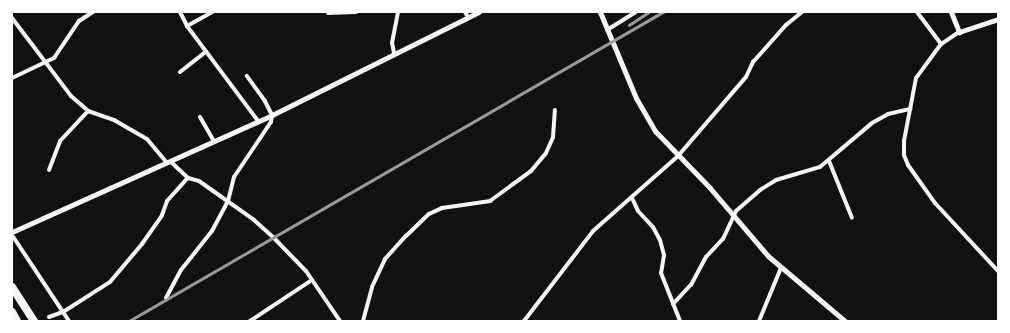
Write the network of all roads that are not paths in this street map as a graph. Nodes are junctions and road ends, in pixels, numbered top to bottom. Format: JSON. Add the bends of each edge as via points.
{"nodes":[{"id":1,"x":92,"y":12,"type":"edge"},
{"id":2,"x":180,"y":12,"type":"edge"},
{"id":3,"x":212,"y":12,"type":"edge"},
{"id":4,"x":356,"y":12,"type":"edge"},
{"id":5,"x":398,"y":12,"type":"edge"},
{"id":6,"x":465,"y":12,"type":"edge"},
{"id":7,"x":479,"y":12,"type":"edge"},
{"id":8,"x":600,"y":12,"type":"edge"},
{"id":9,"x":636,"y":12,"type":"edge"},
{"id":10,"x":802,"y":12,"type":"edge"},
{"id":11,"x":918,"y":12,"type":"edge"},
{"id":12,"x":951,"y":12,"type":"edge"},
{"id":13,"x":328,"y":13,"type":"dead end"},
{"id":14,"x":335,"y":13,"type":"edge"},
{"id":15,"x":12,"y":18,"type":"edge"},
{"id":16,"x":468,"y":18,"type":"junction"},
{"id":17,"x":998,"y":19,"type":"edge"},
{"id":18,"x":187,"y":26,"type":"junction"},
{"id":19,"x":607,"y":30,"type":"junction"},
{"id":20,"x":959,"y":32,"type":"junction"},
{"id":21,"x":941,"y":44,"type":"junction"},
{"id":22,"x":206,"y":52,"type":"junction"},
{"id":23,"x":394,"y":53,"type":"junction"},
{"id":24,"x":44,"y":64,"type":"junction"},
{"id":25,"x":180,"y":72,"type":"dead end"},
{"id":26,"x":247,"y":76,"type":"dead end"},
{"id":27,"x":12,"y":78,"type":"edge"},
{"id":28,"x":910,"y":109,"type":"junction"},
{"id":29,"x":555,"y":110,"type":"dead end"},
{"id":30,"x":88,"y":111,"type":"junction"},
{"id":31,"x":272,"y":115,"type":"junction"},
{"id":32,"x":200,"y":117,"type":"dead end"},
{"id":33,"x":258,"y":121,"type":"junction"},
{"id":34,"x":214,"y":141,"type":"junction"},
{"id":35,"x":678,"y":156,"type":"junction"},
{"id":36,"x":829,"y":161,"type":"junction"},
{"id":37,"x":169,"y":162,"type":"junction"},
{"id":38,"x":49,"y":170,"type":"dead end"},
{"id":39,"x":188,"y":178,"type":"junction"},
{"id":40,"x":632,"y":198,"type":"junction"},
{"id":41,"x":228,"y":201,"type":"junction"},
{"id":42,"x":733,"y":217,"type":"junction"},
{"id":43,"x":852,"y":218,"type":"dead end"},
{"id":44,"x":12,"y":232,"type":"edge"},
{"id":45,"x":12,"y":235,"type":"edge"},
{"id":46,"x":781,"y":268,"type":"junction"},
{"id":47,"x":998,"y":271,"type":"edge"},
{"id":48,"x":312,"y":280,"type":"junction"},
{"id":49,"x":12,"y":287,"type":"edge"},
{"id":50,"x":166,"y":298,"type":"dead end"},
{"id":51,"x":673,"y":304,"type":"junction"},
{"id":52,"x":12,"y":312,"type":"edge"},
{"id":53,"x":63,"y":312,"type":"junction"},
{"id":54,"x":49,"y":316,"type":"dead end"},
{"id":55,"x":17,"y":321,"type":"edge"},
{"id":56,"x":34,"y":321,"type":"edge"},
{"id":57,"x":69,"y":321,"type":"edge"},
{"id":58,"x":250,"y":321,"type":"edge"},
{"id":59,"x":340,"y":321,"type":"edge"},
{"id":60,"x":363,"y":321,"type":"edge"},
{"id":61,"x":524,"y":321,"type":"edge"},
{"id":62,"x":680,"y":321,"type":"edge"},
{"id":63,"x":759,"y":321,"type":"edge"},
{"id":64,"x":845,"y":321,"type":"edge"}],
"edges":[{"from":1,"to":24,"type":"street","via":[[78,21],[54,58]]},
{"from":2,"to":18,"type":"street"},
{"from":3,"to":18,"type":"street"},
{"from":4,"to":14,"type":"street"},
{"from":5,"to":23,"type":"street","via":[[392,43]]},
{"from":6,"to":16,"type":"street"},
{"from":7,"to":16,"type":"street"},
{"from":8,"to":19,"type":"street"},
{"from":9,"to":19,"type":"street"},
{"from":10,"to":35,"type":"street","via":[[786,25],[753,62],[746,78]]},
{"from":11,"to":21,"type":"street"},
{"from":12,"to":20,"type":"street"},
{"from":13,"to":14,"type":"street"},
{"from":15,"to":24,"type":"street"},
{"from":16,"to":23,"type":"street"},
{"from":17,"to":20,"type":"street"},
{"from":18,"to":22,"type":"street"},
{"from":19,"to":35,"type":"street","via":[[643,112],[656,132]]},
{"from":20,"to":21,"type":"street"},
{"from":21,"to":28,"type":"street","via":[[916,78]]},
{"from":22,"to":25,"type":"street"},
{"from":22,"to":33,"type":"street"},
{"from":23,"to":31,"type":"street"},
{"from":24,"to":27,"type":"street"},
{"from":24,"to":30,"type":"street","via":[[71,96]]},
{"from":26,"to":31,"type":"street"},
{"from":28,"to":36,"type":"street","via":[[888,114],[872,123]]},
{"from":28,"to":47,"type":"street","via":[[904,141],[908,165],[935,203]]},
{"from":29,"to":60,"type":"street","via":[[553,137],[546,153],[531,170],[490,201],[442,208],[430,214],[406,236],[386,259],[372,287]]},
{"from":30,"to":37,"type":"street","via":[[114,120],[147,139]]},
{"from":30,"to":38,"type":"street","via":[[60,141]]},
{"from":31,"to":33,"type":"street"},
{"from":31,"to":41,"type":"street","via":[[263,135],[234,176]]},
{"from":32,"to":34,"type":"street"},
{"from":33,"to":34,"type":"street"},
{"from":34,"to":37,"type":"street"},
{"from":35,"to":40,"type":"street"},
{"from":35,"to":42,"type":"street"},
{"from":36,"to":42,"type":"street","via":[[820,167],[776,180],[736,210]]},
{"from":36,"to":43,"type":"street"},
{"from":37,"to":39,"type":"street"},
{"from":37,"to":44,"type":"street"},
{"from":39,"to":41,"type":"street","via":[[199,181]]},
{"from":39,"to":53,"type":"street","via":[[167,201],[162,216],[110,282]]},
{"from":40,"to":51,"type":"street","via":[[638,211],[653,227],[660,240],[664,256],[661,273]]},
{"from":40,"to":61,"type":"street","via":[[593,231]]},
{"from":41,"to":48,"type":"street","via":[[273,237]]},
{"from":41,"to":50,"type":"street","via":[[212,231],[181,270]]},
{"from":42,"to":46,"type":"street"},
{"from":42,"to":51,"type":"street","via":[[723,239],[706,257],[691,285]]},
{"from":45,"to":53,"type":"street"},
{"from":46,"to":63,"type":"street"},
{"from":46,"to":64,"type":"street"},
{"from":48,"to":58,"type":"street"},
{"from":48,"to":59,"type":"street"},
{"from":49,"to":56,"type":"highway"},
{"from":51,"to":62,"type":"street"},
{"from":52,"to":55,"type":"highway"},
{"from":53,"to":54,"type":"street"},
{"from":53,"to":57,"type":"street"}]}
